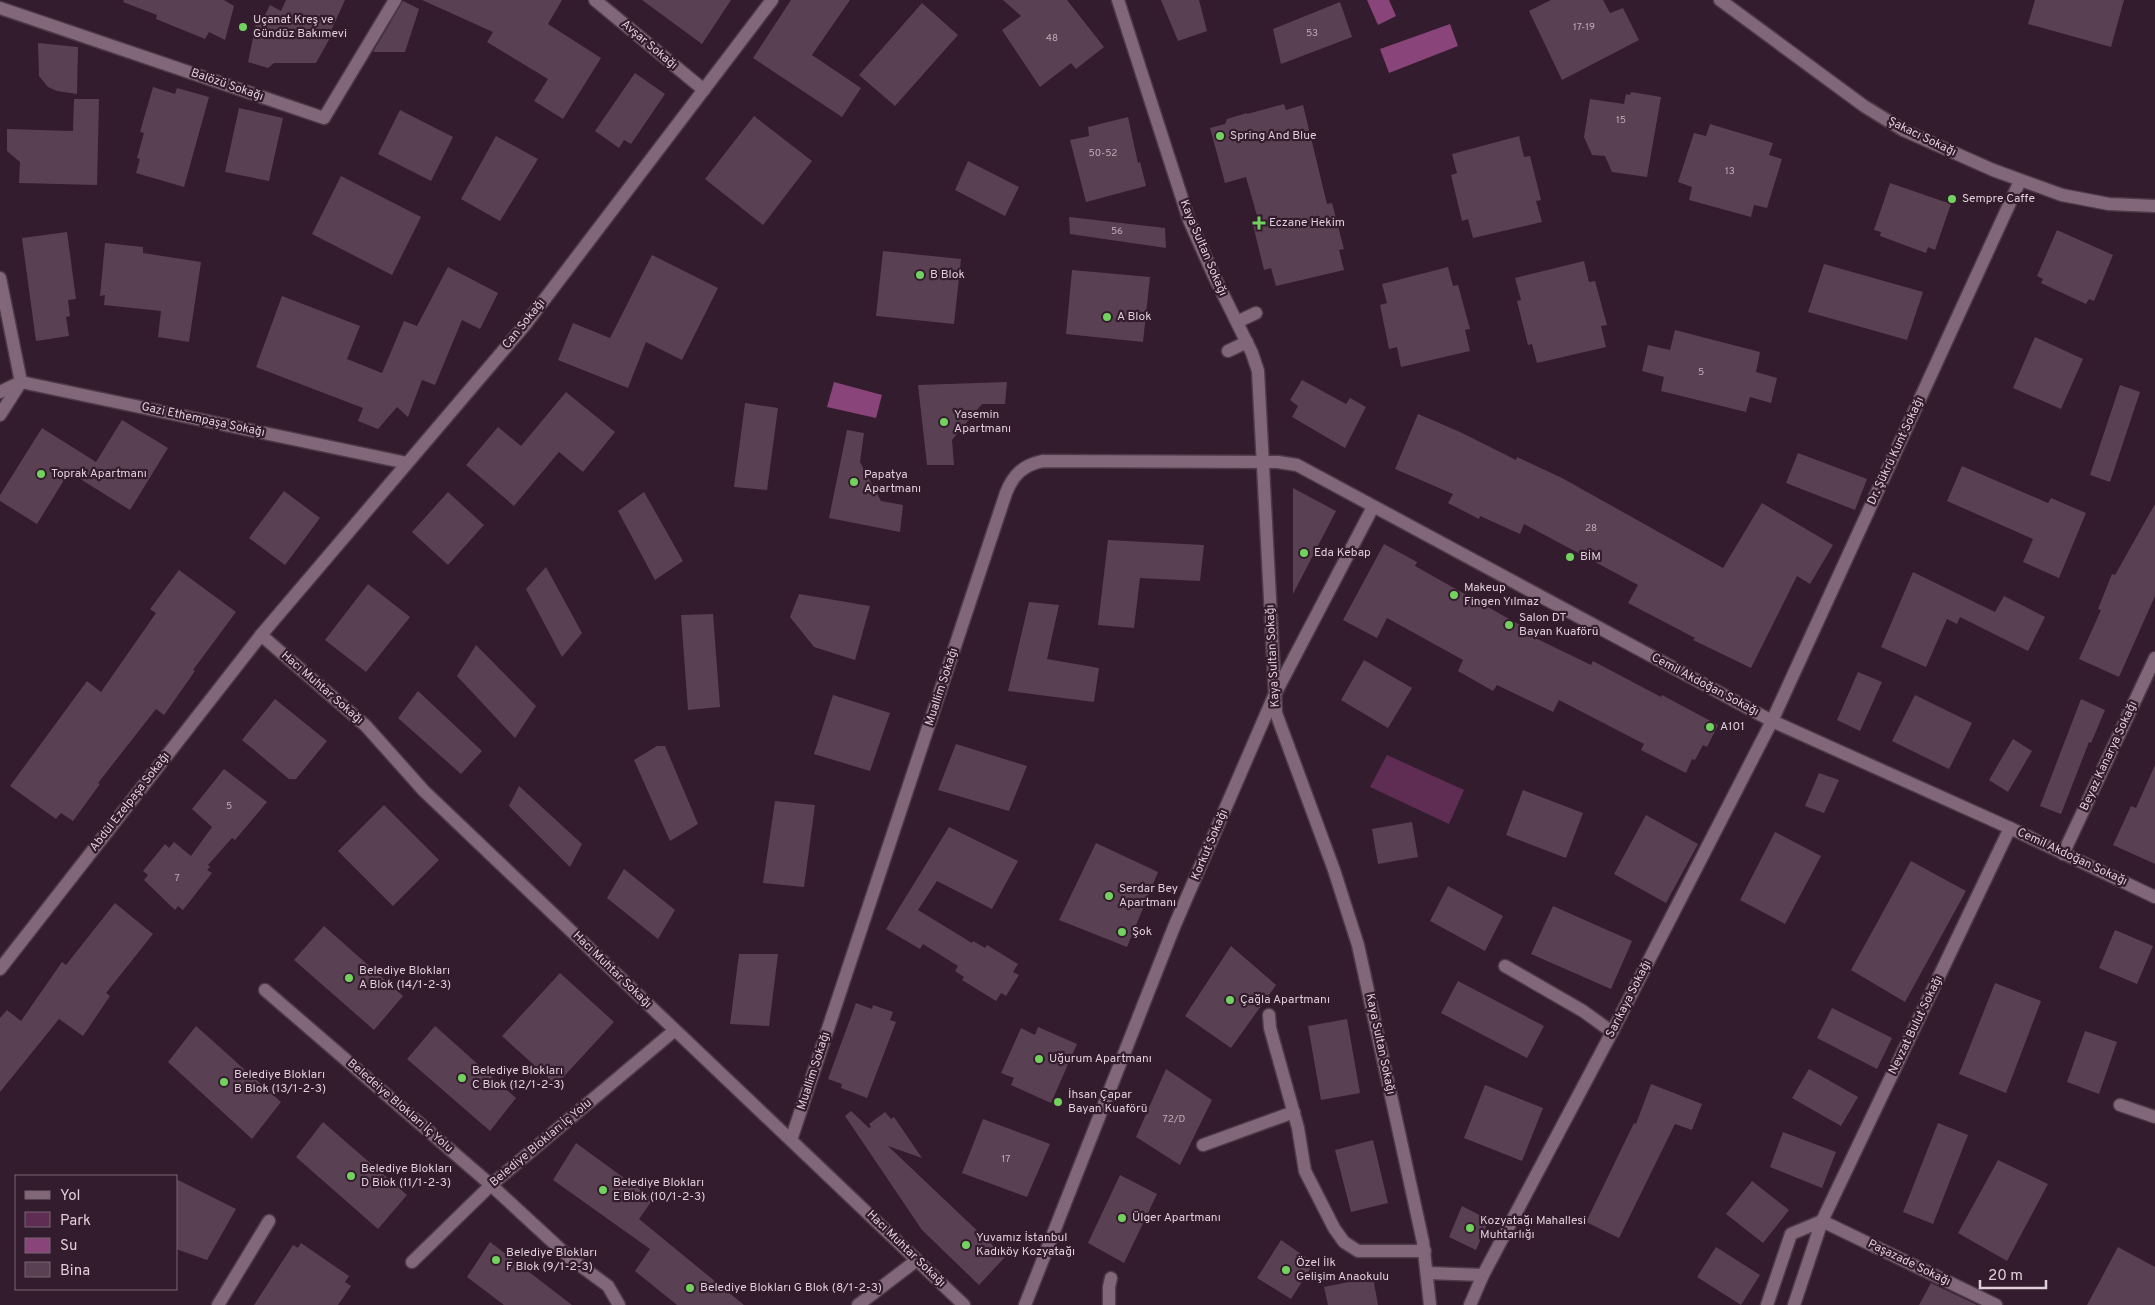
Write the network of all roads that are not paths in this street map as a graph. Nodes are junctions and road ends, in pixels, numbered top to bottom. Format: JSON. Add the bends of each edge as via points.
{"nodes":[{"id":1,"x":395,"y":0,"type":"edge"},
{"id":2,"x":595,"y":0,"type":"edge"},
{"id":3,"x":772,"y":0,"type":"edge"},
{"id":4,"x":1720,"y":0,"type":"edge"},
{"id":5,"x":1732,"y":0,"type":"edge"},
{"id":6,"x":1120,"y":4,"type":"edge"},
{"id":7,"x":0,"y":8,"type":"edge"},
{"id":8,"x":1745,"y":18,"type":"junction"},
{"id":9,"x":704,"y":90,"type":"junction"},
{"id":10,"x":2020,"y":181,"type":"junction"},
{"id":11,"x":2155,"y":206,"type":"edge"},
{"id":12,"x":0,"y":278,"type":"edge"},
{"id":13,"x":1256,"y":313,"type":"dead end"},
{"id":14,"x":1236,"y":322,"type":"junction"},
{"id":15,"x":1247,"y":342,"type":"junction"},
{"id":16,"x":1228,"y":351,"type":"dead end"},
{"id":17,"x":21,"y":382,"type":"junction"},
{"id":18,"x":0,"y":392,"type":"edge"},
{"id":19,"x":0,"y":415,"type":"edge"},
{"id":20,"x":1264,"y":463,"type":"junction"},
{"id":21,"x":407,"y":464,"type":"junction"},
{"id":22,"x":1373,"y":507,"type":"junction"},
{"id":23,"x":261,"y":635,"type":"junction"},
{"id":24,"x":2155,"y":658,"type":"edge"},
{"id":25,"x":1274,"y":696,"type":"junction"},
{"id":26,"x":1772,"y":721,"type":"junction"},
{"id":27,"x":2010,"y":828,"type":"junction"},
{"id":28,"x":2063,"y":854,"type":"junction"},
{"id":29,"x":2155,"y":897,"type":"edge"},
{"id":30,"x":1505,"y":966,"type":"dead end"},
{"id":31,"x":0,"y":969,"type":"edge"},
{"id":32,"x":265,"y":990,"type":"dead end"},
{"id":33,"x":1269,"y":1015,"type":"dead end"},
{"id":34,"x":675,"y":1030,"type":"junction"},
{"id":35,"x":1612,"y":1032,"type":"junction"},
{"id":36,"x":2120,"y":1105,"type":"dead end"},
{"id":37,"x":1294,"y":1112,"type":"junction"},
{"id":38,"x":2155,"y":1117,"type":"edge"},
{"id":39,"x":791,"y":1140,"type":"junction"},
{"id":40,"x":1203,"y":1145,"type":"dead end"},
{"id":41,"x":491,"y":1185,"type":"junction"},
{"id":42,"x":269,"y":1221,"type":"dead end"},
{"id":43,"x":1822,"y":1221,"type":"junction"},
{"id":44,"x":1425,"y":1250,"type":"junction"},
{"id":45,"x":917,"y":1260,"type":"junction"},
{"id":46,"x":412,"y":1262,"type":"dead end"},
{"id":47,"x":1428,"y":1273,"type":"junction"},
{"id":48,"x":1483,"y":1275,"type":"junction"},
{"id":49,"x":1111,"y":1278,"type":"dead end"},
{"id":50,"x":218,"y":1305,"type":"edge"},
{"id":51,"x":619,"y":1305,"type":"edge"},
{"id":52,"x":858,"y":1305,"type":"edge"},
{"id":53,"x":964,"y":1305,"type":"edge"},
{"id":54,"x":1025,"y":1305,"type":"edge"},
{"id":55,"x":1109,"y":1305,"type":"edge"},
{"id":56,"x":1430,"y":1305,"type":"edge"},
{"id":57,"x":1470,"y":1305,"type":"edge"},
{"id":58,"x":1767,"y":1305,"type":"edge"},
{"id":59,"x":1794,"y":1305,"type":"edge"},
{"id":60,"x":1996,"y":1305,"type":"edge"}],
"edges":[{"from":1,"to":7,"type":"street","name":"Balözü Sokağı","via":[[324,118]]},
{"from":2,"to":9,"type":"street","name":"Avşar Sokağı"},
{"from":3,"to":9,"type":"street","name":"Can Sokağı"},
{"from":4,"to":8,"type":"street","name":"Şakacı Sokağı"},
{"from":5,"to":8,"type":"street"},
{"from":6,"to":14,"type":"street","name":"Kaya Sultan Sokağı","via":[[1189,220]]},
{"from":8,"to":10,"type":"street","name":"Şakacı Sokağı","via":[[1891,124]]},
{"from":9,"to":21,"type":"street","name":"Can Sokağı","via":[[525,325]]},
{"from":10,"to":11,"type":"street","name":"Şakacı Sokağı","via":[[2088,201]]},
{"from":10,"to":26,"type":"street","name":"Dr. Şükrü Kunt Sokağı"},
{"from":12,"to":17,"type":"street"},
{"from":13,"to":14,"type":"street"},
{"from":14,"to":15,"type":"street","name":"Kaya Sultan Sokağı"},
{"from":15,"to":16,"type":"street"},
{"from":15,"to":20,"type":"street","name":"Kaya Sultan Sokağı","via":[[1258,370]]},
{"from":17,"to":18,"type":"street"},
{"from":17,"to":19,"type":"street"},
{"from":17,"to":21,"type":"street","name":"Gazi Ethempaşa Sokağı"},
{"from":20,"to":22,"type":"street","name":"Cemil Akdoğan Sokağı","via":[[1297,465]]},
{"from":20,"to":25,"type":"street","name":"Kaya Sultan Sokağı"},
{"from":20,"to":39,"type":"street","name":"Muallim Sokağı","via":[[1048,460],[1028,465],[1012,479]]},
{"from":21,"to":23,"type":"street","name":"Can Sokağı"},
{"from":22,"to":25,"type":"street","name":"Korkut Sokağı"},
{"from":22,"to":26,"type":"street","name":"Cemil Akdoğan Sokağı"},
{"from":23,"to":31,"type":"street","name":"Abdül Ezelpaşa Sokağı"},
{"from":23,"to":34,"type":"street","name":"Hacı Muhtar Sokağı","via":[[366,726],[424,791]]},
{"from":24,"to":28,"type":"street","name":"Beyaz Kanarya Sokağı"},
{"from":25,"to":44,"type":"street","name":"Kaya Sultan Sokağı","via":[[1280,728],[1334,870],[1358,945]]},
{"from":25,"to":54,"type":"street","name":"Korkut Sokağı","via":[[1174,927]]},
{"from":26,"to":27,"type":"street","name":"Cemil Akdoğan Sokağı"},
{"from":26,"to":35,"type":"street","name":"Sarıkaya Sokağı"},
{"from":27,"to":28,"type":"street","name":"Cemil Akdoğan Sokağı"},
{"from":27,"to":43,"type":"street","name":"Nevzat Bulut Sokağı"},
{"from":28,"to":29,"type":"street","name":"Cemil Akdoğan Sokağı"},
{"from":30,"to":35,"type":"street","via":[[1583,1011]]},
{"from":32,"to":41,"type":"street","name":"Beledeiye Blokları İç Yolu"},
{"from":33,"to":37,"type":"street"},
{"from":34,"to":39,"type":"street","name":"Hacı Muhtar Sokağı"},
{"from":34,"to":41,"type":"street","name":"Belediye Blokları İç Yolu"},
{"from":35,"to":48,"type":"street","name":"Sarıkaya Sokağı"},
{"from":36,"to":38,"type":"street"},
{"from":37,"to":40,"type":"street"},
{"from":37,"to":44,"type":"street","via":[[1305,1171],[1344,1242],[1358,1251]]},
{"from":39,"to":45,"type":"street","name":"Hacı Muhtar Sokağı"},
{"from":41,"to":46,"type":"street","name":"Belediye Blokları İç Yolu"},
{"from":41,"to":51,"type":"street","name":"Beledeiye Blokları İç Yolu","via":[[570,1258],[608,1286]]},
{"from":42,"to":50,"type":"street"},
{"from":43,"to":58,"type":"street","via":[[1791,1234]]},
{"from":43,"to":59,"type":"street","name":"Nevzat Bulut Sokağı"},
{"from":43,"to":60,"type":"street","name":"Paşazade Sokağı"},
{"from":44,"to":47,"type":"street","name":"Kaya Sultan Sokağı"},
{"from":45,"to":52,"type":"street"},
{"from":45,"to":53,"type":"street","name":"Hacı Muhtar Sokağı"},
{"from":47,"to":48,"type":"street"},
{"from":47,"to":56,"type":"street","name":"Kaya Sultan Sokağı"},
{"from":48,"to":57,"type":"street","name":"Sarıkaya Sokağı"},
{"from":49,"to":55,"type":"street"}]}
